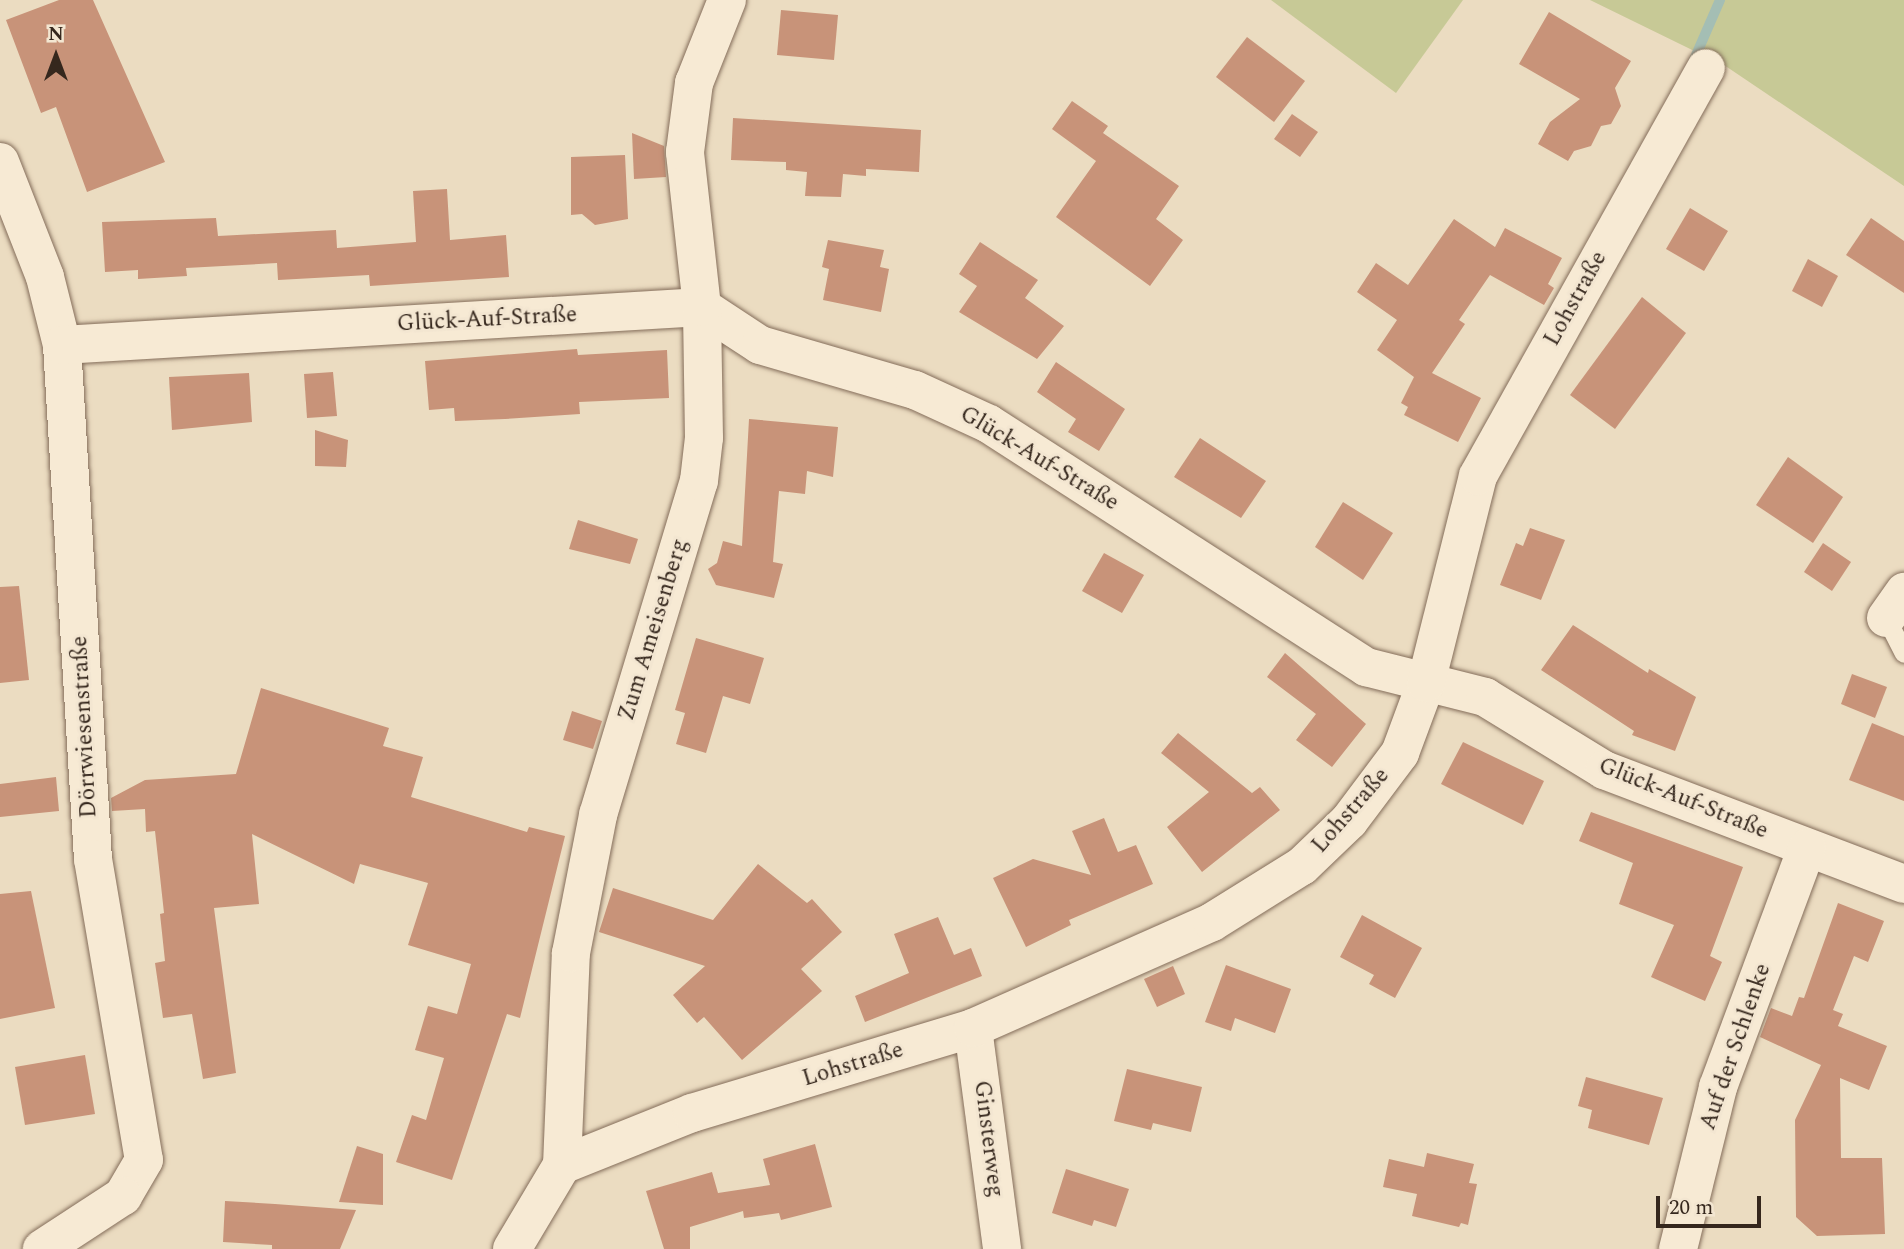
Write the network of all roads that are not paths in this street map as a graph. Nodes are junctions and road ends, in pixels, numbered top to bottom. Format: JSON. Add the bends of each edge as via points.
{"nodes":[{"id":1,"x":727,"y":0,"type":"edge"},
{"id":2,"x":1706,"y":68,"type":"dead end"},
{"id":3,"x":0,"y":162,"type":"edge"},
{"id":4,"x":702,"y":307,"type":"junction"},
{"id":5,"x":62,"y":345,"type":"junction"},
{"id":6,"x":1895,"y":605,"type":"edge"},
{"id":7,"x":1904,"y":653,"type":"edge"},
{"id":8,"x":1426,"y":683,"type":"junction"},
{"id":9,"x":1807,"y":848,"type":"junction"},
{"id":10,"x":1904,"y":884,"type":"edge"},
{"id":11,"x":974,"y":1028,"type":"junction"},
{"id":12,"x":562,"y":1164,"type":"junction"},
{"id":13,"x":42,"y":1249,"type":"edge"},
{"id":14,"x":512,"y":1249,"type":"edge"},
{"id":15,"x":1002,"y":1249,"type":"edge"},
{"id":16,"x":1678,"y":1249,"type":"edge"}],
"edges":[{"from":1,"to":4,"type":"street","name":"Zum Ameisenberg","via":[[694,83],[685,152]]},
{"from":2,"to":8,"type":"street","name":"Lohstraße","via":[[1478,476]]},
{"from":3,"to":5,"type":"street","name":"Dörrwiesenstraße","via":[[45,277]]},
{"from":4,"to":5,"type":"street","name":"Glück-Auf-Straße"},
{"from":4,"to":8,"type":"street","name":"Glück-Auf-Straße","via":[[760,345],[915,390],[989,424],[1366,667]]},
{"from":4,"to":12,"type":"street","name":"Zum Ameisenberg","via":[[704,438],[699,481],[598,815],[571,953]]},
{"from":5,"to":13,"type":"street","name":"Dörrwiesenstraße","via":[[93,859],[144,1160],[123,1196]]},
{"from":6,"to":7,"type":"lane"},
{"from":8,"to":9,"type":"street","name":"Glück-Auf-Straße","via":[[1485,697],[1604,770]]},
{"from":8,"to":11,"type":"street","name":"Lohstraße","via":[[1400,753],[1349,821],[1302,866],[1212,922]]},
{"from":9,"to":10,"type":"street","name":"Glück-Auf-Straße"},
{"from":9,"to":16,"type":"street","name":"Auf der Schlenke","via":[[1718,1087]]},
{"from":11,"to":12,"type":"street","name":"Lohstraße","via":[[692,1113]]},
{"from":11,"to":15,"type":"street","name":"Ginsterweg"},
{"from":12,"to":14,"type":"street","name":"Zum Ameisenberg"}]}
